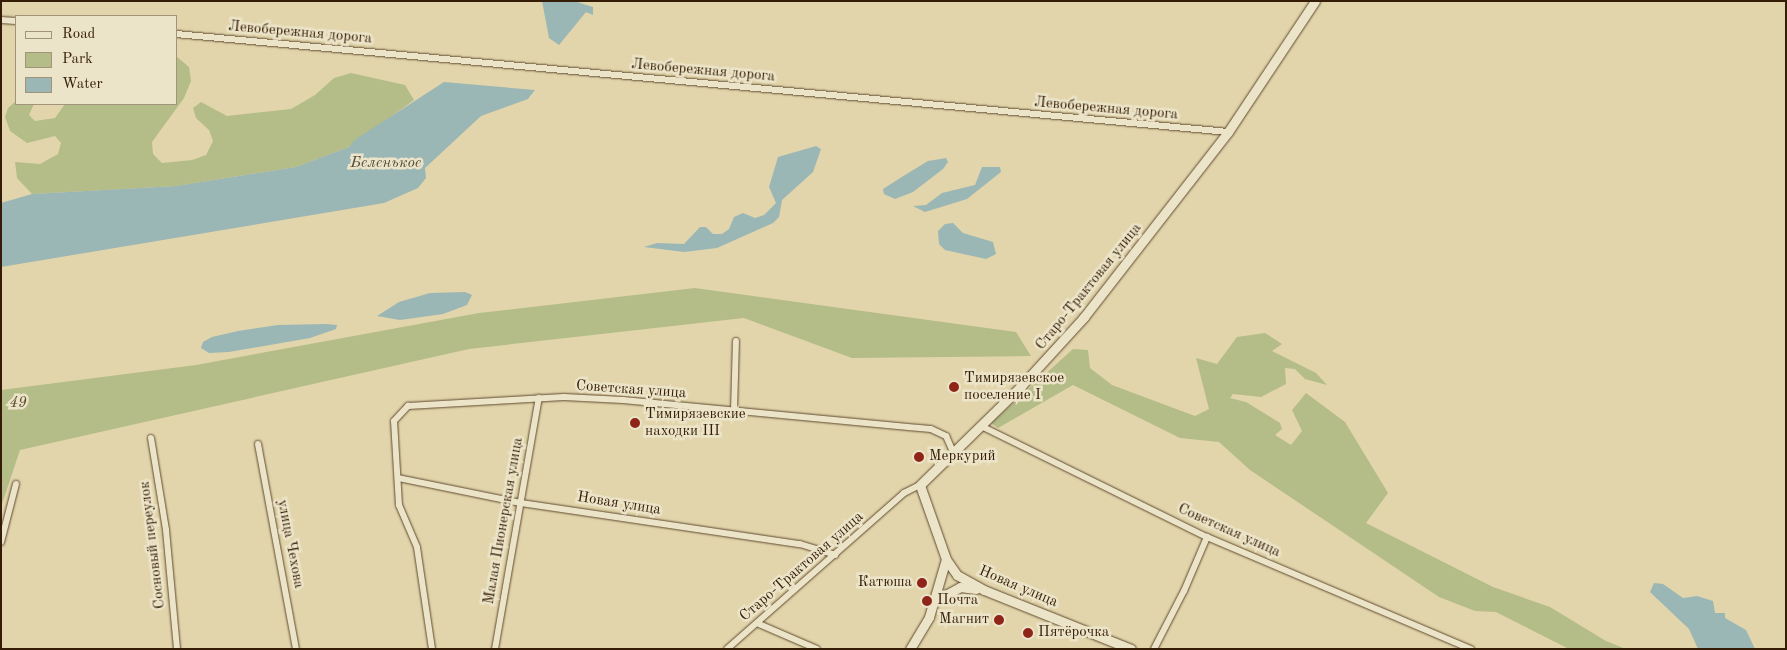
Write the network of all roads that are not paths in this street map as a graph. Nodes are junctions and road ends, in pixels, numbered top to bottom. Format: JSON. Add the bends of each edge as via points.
{"nodes":[{"id":1,"x":1315,"y":1,"type":"edge"},
{"id":2,"x":1,"y":20,"type":"edge"},
{"id":3,"x":15,"y":21,"type":"edge"},
{"id":4,"x":178,"y":34,"type":"edge"},
{"id":5,"x":1228,"y":132,"type":"junction"},
{"id":6,"x":736,"y":341,"type":"dead end"},
{"id":7,"x":539,"y":398,"type":"junction"},
{"id":8,"x":734,"y":411,"type":"junction"},
{"id":9,"x":981,"y":426,"type":"junction"},
{"id":10,"x":152,"y":438,"type":"dead end"},
{"id":11,"x":258,"y":444,"type":"dead end"},
{"id":12,"x":952,"y":452,"type":"junction"},
{"id":13,"x":398,"y":478,"type":"junction"},
{"id":14,"x":16,"y":484,"type":"dead end"},
{"id":15,"x":920,"y":485,"type":"junction"},
{"id":16,"x":521,"y":503,"type":"junction"},
{"id":17,"x":1207,"y":537,"type":"junction"},
{"id":18,"x":1,"y":542,"type":"edge"},
{"id":19,"x":835,"y":555,"type":"junction"},
{"id":20,"x":946,"y":559,"type":"junction"},
{"id":21,"x":984,"y":590,"type":"junction"},
{"id":22,"x":935,"y":600,"type":"junction"},
{"id":23,"x":759,"y":624,"type":"junction"},
{"id":24,"x":177,"y":649,"type":"edge"},
{"id":25,"x":296,"y":649,"type":"edge"},
{"id":26,"x":432,"y":649,"type":"edge"},
{"id":27,"x":495,"y":649,"type":"edge"},
{"id":28,"x":727,"y":649,"type":"edge"},
{"id":29,"x":817,"y":649,"type":"edge"},
{"id":30,"x":910,"y":649,"type":"edge"},
{"id":31,"x":1131,"y":649,"type":"edge"},
{"id":32,"x":1154,"y":649,"type":"edge"},
{"id":33,"x":1471,"y":649,"type":"edge"}],
"edges":[{"from":1,"to":5,"type":"street","name":"Старо-Трактовая улица"},
{"from":2,"to":3,"type":"street"},
{"from":4,"to":5,"type":"street","name":"Левобережная дорога"},
{"from":5,"to":9,"type":"street","name":"Старо-Трактовая улица","via":[[1066,339]]},
{"from":6,"to":8,"type":"street"},
{"from":7,"to":8,"type":"street","name":"Советская улица","via":[[623,400]]},
{"from":7,"to":13,"type":"street","name":"Советская улица","via":[[415,405],[401,410],[394,421]]},
{"from":7,"to":16,"type":"street","name":"Малая Пионерская улица"},
{"from":8,"to":12,"type":"street","name":"Советская улица","via":[[931,429],[946,436]]},
{"from":9,"to":12,"type":"street","name":"Старо-Трактовая улица"},
{"from":9,"to":17,"type":"street","name":"Советская улица"},
{"from":10,"to":24,"type":"street","name":"Сосновый переулок","via":[[166,530]]},
{"from":11,"to":25,"type":"street","name":"улица Чехова"},
{"from":12,"to":15,"type":"street","name":"Старо-Трактовая улица"},
{"from":13,"to":16,"type":"street","name":"Новая улица"},
{"from":13,"to":26,"type":"street","via":[[399,505],[420,560]]},
{"from":14,"to":18,"type":"street"},
{"from":15,"to":19,"type":"street","name":"Старо-Трактовая улица","via":[[904,493]]},
{"from":15,"to":20,"type":"street","name":"Новая улица"},
{"from":16,"to":19,"type":"street","name":"Новая улица","via":[[810,546]]},
{"from":16,"to":27,"type":"street","name":"Малая Пионерская улица"},
{"from":17,"to":32,"type":"street"},
{"from":17,"to":33,"type":"street","name":"Советская улица"},
{"from":19,"to":23,"type":"street","name":"Старо-Трактовая улица"},
{"from":20,"to":21,"type":"street","name":"Новая улица","via":[[957,575]]},
{"from":20,"to":22,"type":"street"},
{"from":21,"to":22,"type":"street","via":[[960,587]]},
{"from":21,"to":31,"type":"street","name":"Новая улица"},
{"from":22,"to":30,"type":"street"},
{"from":23,"to":28,"type":"street","name":"Старо-Трактовая улица"},
{"from":23,"to":29,"type":"street"}]}
